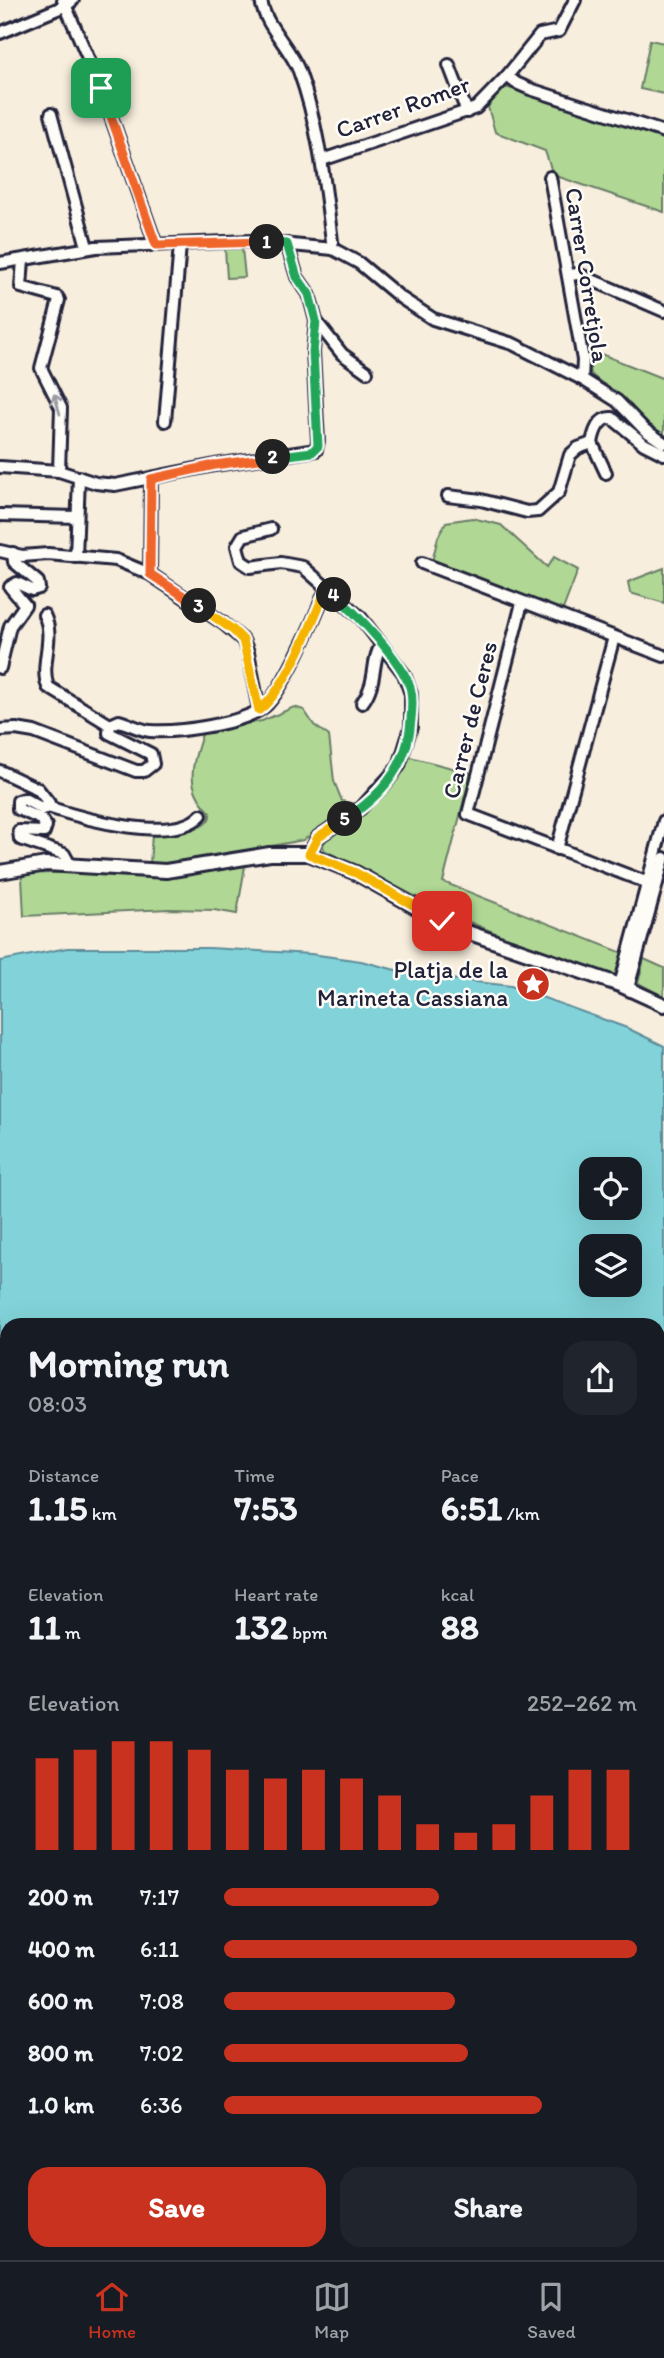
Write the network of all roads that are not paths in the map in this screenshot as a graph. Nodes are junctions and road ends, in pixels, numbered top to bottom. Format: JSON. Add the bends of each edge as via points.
{"nodes":[{"id":1,"x":261,"y":0,"type":"edge"},
{"id":2,"x":575,"y":0,"type":"edge"},
{"id":3,"x":68,"y":2,"type":"edge"},
{"id":4,"x":0,"y":33,"type":"edge"},
{"id":5,"x":449,"y":65,"type":"dead end"},
{"id":6,"x":507,"y":76,"type":"junction"},
{"id":7,"x":467,"y":111,"type":"junction"},
{"id":8,"x":51,"y":114,"type":"dead end"},
{"id":9,"x":664,"y":132,"type":"edge"},
{"id":10,"x":323,"y":160,"type":"junction"},
{"id":11,"x":550,"y":177,"type":"dead end"},
{"id":12,"x":287,"y":244,"type":"junction"},
{"id":13,"x":156,"y":245,"type":"junction"},
{"id":14,"x":180,"y":245,"type":"junction"},
{"id":15,"x":87,"y":247,"type":"junction"},
{"id":16,"x":332,"y":249,"type":"junction"},
{"id":17,"x":23,"y":260,"type":"junction"},
{"id":18,"x":0,"y":263,"type":"edge"},
{"id":19,"x":569,"y":275,"type":"junction"},
{"id":20,"x":664,"y":311,"type":"edge"},
{"id":21,"x":316,"y":321,"type":"junction"},
{"id":22,"x":367,"y":372,"type":"dead end"},
{"id":23,"x":582,"y":379,"type":"junction"},
{"id":24,"x":165,"y":421,"type":"dead end"},
{"id":25,"x":592,"y":443,"type":"junction"},
{"id":26,"x":664,"y":443,"type":"edge"},
{"id":27,"x":664,"y":454,"type":"edge"},
{"id":28,"x":0,"y":467,"type":"edge"},
{"id":29,"x":59,"y":471,"type":"junction"},
{"id":30,"x":606,"y":473,"type":"dead end"},
{"id":31,"x":79,"y":477,"type":"junction"},
{"id":32,"x":151,"y":479,"type":"junction"},
{"id":33,"x":448,"y":496,"type":"dead end"},
{"id":34,"x":0,"y":515,"type":"edge"},
{"id":35,"x":77,"y":517,"type":"junction"},
{"id":36,"x":271,"y":529,"type":"dead end"},
{"id":37,"x":0,"y":551,"type":"edge"},
{"id":38,"x":13,"y":553,"type":"junction"},
{"id":39,"x":76,"y":557,"type":"junction"},
{"id":40,"x":422,"y":563,"type":"dead end"},
{"id":41,"x":150,"y":574,"type":"junction"},
{"id":42,"x":326,"y":589,"type":"junction"},
{"id":43,"x":522,"y":603,"type":"junction"},
{"id":44,"x":44,"y":615,"type":"dead end"},
{"id":45,"x":614,"y":637,"type":"junction"},
{"id":46,"x":381,"y":646,"type":"junction"},
{"id":47,"x":664,"y":656,"type":"edge"},
{"id":48,"x":0,"y":668,"type":"edge"},
{"id":49,"x":362,"y":703,"type":"dead end"},
{"id":50,"x":259,"y":710,"type":"junction"},
{"id":51,"x":110,"y":725,"type":"junction"},
{"id":52,"x":0,"y":730,"type":"edge"},
{"id":53,"x":0,"y":771,"type":"edge"},
{"id":54,"x":48,"y":807,"type":"junction"},
{"id":55,"x":201,"y":815,"type":"dead end"},
{"id":56,"x":664,"y":821,"type":"edge"},
{"id":57,"x":557,"y":849,"type":"junction"},
{"id":58,"x":309,"y":854,"type":"junction"},
{"id":59,"x":664,"y":858,"type":"edge"},
{"id":60,"x":70,"y":865,"type":"junction"},
{"id":61,"x":0,"y":872,"type":"edge"},
{"id":62,"x":652,"y":884,"type":"junction"},
{"id":63,"x":624,"y":987,"type":"junction"},
{"id":64,"x":664,"y":1005,"type":"edge"}],
"edges":[{"from":1,"to":10,"type":"street","via":[[265,15],[299,71]]},
{"from":2,"to":6,"type":"street","name":"Carrer Romer","via":[[559,31],[540,35]]},
{"from":3,"to":4,"type":"street"},
{"from":3,"to":13,"type":"street"},
{"from":5,"to":7,"type":"street"},
{"from":6,"to":7,"type":"street","name":"Carrer Romer","via":[[485,101]]},
{"from":6,"to":9,"type":"street","via":[[530,89]]},
{"from":7,"to":10,"type":"street","name":"Carrer Romer"},
{"from":8,"to":15,"type":"street"},
{"from":10,"to":16,"type":"street"},
{"from":11,"to":19,"type":"street","name":"Carrer Corretjola"},
{"from":12,"to":14,"type":"street"},
{"from":12,"to":16,"type":"street"},
{"from":12,"to":21,"type":"street"},
{"from":13,"to":14,"type":"street"},
{"from":13,"to":15,"type":"street"},
{"from":14,"to":24,"type":"street"},
{"from":15,"to":17,"type":"street"},
{"from":16,"to":23,"type":"street","via":[[359,263],[433,319],[513,344]]},
{"from":17,"to":18,"type":"street"},
{"from":29,"to":17,"type":"street","one_way":true,"via":[[61,408],[41,368],[60,300],[21,287]]},
{"from":19,"to":20,"type":"street","via":[[578,274]]},
{"from":19,"to":23,"type":"street","name":"Carrer Corretjola"},
{"from":21,"to":22,"type":"street","via":[[342,354]]},
{"from":21,"to":32,"type":"street","via":[[316,450]]},
{"from":23,"to":26,"type":"street","via":[[617,401]]},
{"from":25,"to":27,"type":"street","via":[[600,422],[612,418]]},
{"from":25,"to":30,"type":"street"},
{"from":25,"to":33,"type":"street","via":[[570,455],[559,492],[535,512]]},
{"from":28,"to":29,"type":"street"},
{"from":29,"to":31,"type":"street"},
{"from":31,"to":32,"type":"street","via":[[115,485]]},
{"from":31,"to":35,"type":"street"},
{"from":32,"to":41,"type":"street"},
{"from":34,"to":35,"type":"street"},
{"from":35,"to":39,"type":"street"},
{"from":36,"to":42,"type":"street","via":[[243,536],[237,546],[241,561],[256,568],[281,563],[303,567]]},
{"from":37,"to":38,"type":"street"},
{"from":38,"to":39,"type":"street"},
{"from":38,"to":48,"type":"street","via":[[14,562],[39,588],[17,583],[10,587],[25,605],[10,626]]},
{"from":39,"to":41,"type":"street","via":[[116,560]]},
{"from":40,"to":43,"type":"street"},
{"from":41,"to":50,"type":"street","via":[[243,640]]},
{"from":42,"to":46,"type":"street","via":[[361,618]]},
{"from":42,"to":50,"type":"street","via":[[271,699]]},
{"from":43,"to":45,"type":"street"},
{"from":43,"to":57,"type":"street","name":"Carrer de Ceres","via":[[467,813]]},
{"from":44,"to":51,"type":"street","via":[[49,629],[48,687]]},
{"from":45,"to":47,"type":"street"},
{"from":45,"to":57,"type":"street"},
{"from":46,"to":49,"type":"street","via":[[371,688]]},
{"from":46,"to":58,"type":"street","via":[[410,689],[411,727],[405,753],[379,792],[318,837]]},
{"from":50,"to":51,"type":"street","via":[[168,731],[145,730],[119,721]]},
{"from":51,"to":52,"type":"street","via":[[111,736],[151,754],[151,767],[136,771],[34,732]]},
{"from":53,"to":54,"type":"street","via":[[38,789],[48,799]]},
{"from":54,"to":55,"type":"street","via":[[99,822],[151,827],[189,824]]},
{"from":54,"to":60,"type":"street","via":[[18,801],[18,808],[46,825],[44,832],[22,830],[18,836],[66,855]]},
{"from":56,"to":62,"type":"street"},
{"from":57,"to":62,"type":"street","name":"Carrer de Ceres"},
{"from":58,"to":60,"type":"street","via":[[270,854],[159,871]]},
{"from":58,"to":63,"type":"street","via":[[356,873],[464,931]]},
{"from":59,"to":62,"type":"street"},
{"from":60,"to":61,"type":"street"},
{"from":62,"to":63,"type":"street"},
{"from":63,"to":64,"type":"street"}]}
